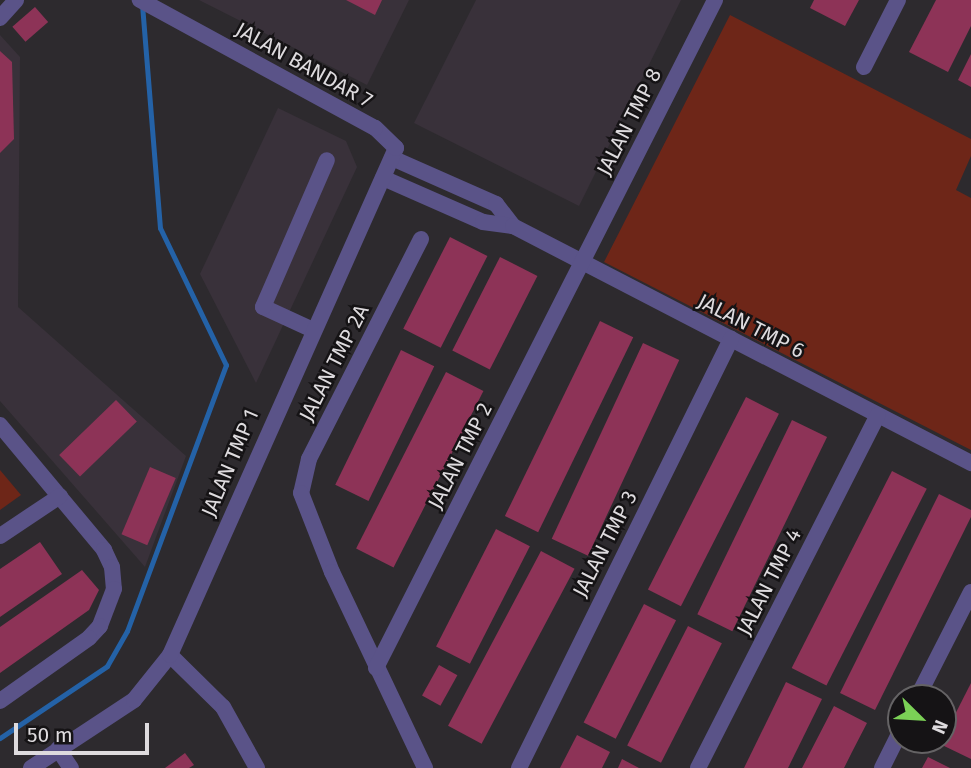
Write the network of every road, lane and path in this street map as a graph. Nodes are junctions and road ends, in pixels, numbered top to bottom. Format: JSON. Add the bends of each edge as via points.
{"nodes":[{"id":1,"x":16,"y":0,"type":"edge"},
{"id":2,"x":140,"y":0,"type":"edge"},
{"id":3,"x":715,"y":0,"type":"edge"},
{"id":4,"x":898,"y":0,"type":"edge"},
{"id":5,"x":0,"y":18,"type":"edge"},
{"id":6,"x":864,"y":67,"type":"dead end"},
{"id":7,"x":393,"y":158,"type":"junction"},
{"id":8,"x":327,"y":160,"type":"dead end"},
{"id":9,"x":383,"y":177,"type":"junction"},
{"id":10,"x":513,"y":226,"type":"junction"},
{"id":11,"x":421,"y":239,"type":"dead end"},
{"id":12,"x":582,"y":262,"type":"junction"},
{"id":13,"x":313,"y":330,"type":"junction"},
{"id":14,"x":732,"y":339,"type":"junction"},
{"id":15,"x":878,"y":415,"type":"junction"},
{"id":16,"x":0,"y":425,"type":"edge"},
{"id":17,"x":971,"y":463,"type":"edge"},
{"id":18,"x":60,"y":496,"type":"junction"},
{"id":19,"x":0,"y":536,"type":"edge"},
{"id":20,"x":971,"y":592,"type":"edge"},
{"id":21,"x":170,"y":655,"type":"junction"},
{"id":22,"x":376,"y":668,"type":"junction"},
{"id":23,"x":924,"y":684,"type":"edge"},
{"id":24,"x":0,"y":701,"type":"edge"},
{"id":25,"x":58,"y":749,"type":"junction"},
{"id":26,"x":31,"y":768,"type":"edge"},
{"id":27,"x":71,"y":768,"type":"edge"},
{"id":28,"x":257,"y":768,"type":"edge"},
{"id":29,"x":425,"y":768,"type":"edge"},
{"id":30,"x":519,"y":768,"type":"edge"},
{"id":31,"x":698,"y":768,"type":"edge"}],
"edges":[{"from":1,"to":5,"type":"street"},
{"from":2,"to":7,"type":"street","name":"JALAN BANDAR 7","via":[[375,128],[396,148]]},
{"from":3,"to":12,"type":"street","name":"JALAN TMP 8"},
{"from":4,"to":6,"type":"street"},
{"from":7,"to":9,"type":"street","name":"JALAN TMP 1"},
{"from":7,"to":10,"type":"street","name":"JALAN TMP 6","via":[[496,204]]},
{"from":8,"to":13,"type":"street","via":[[263,307]]},
{"from":9,"to":10,"type":"street","name":"JALAN TMP 6","via":[[484,222]]},
{"from":9,"to":13,"type":"street","name":"JALAN TMP 1"},
{"from":10,"to":12,"type":"street","name":"JALAN TMP 6"},
{"from":11,"to":22,"type":"street","name":"JALAN TMP 2A","via":[[302,477],[304,509]]},
{"from":12,"to":14,"type":"street","name":"JALAN TMP 6"},
{"from":12,"to":22,"type":"street","name":"JALAN TMP 2"},
{"from":13,"to":21,"type":"street","name":"JALAN TMP 1"},
{"from":14,"to":15,"type":"street","name":"JALAN TMP 6"},
{"from":14,"to":30,"type":"street","name":"JALAN TMP 3"},
{"from":15,"to":17,"type":"street","name":"JALAN TMP 6"},
{"from":15,"to":31,"type":"street","name":"JALAN TMP 4"},
{"from":16,"to":18,"type":"street"},
{"from":18,"to":19,"type":"street"},
{"from":18,"to":24,"type":"street","via":[[112,567],[109,608],[89,638]]},
{"from":20,"to":23,"type":"street"},
{"from":21,"to":25,"type":"street","name":"JALAN TMP 1","via":[[134,700]]},
{"from":21,"to":28,"type":"street","via":[[223,707]]},
{"from":22,"to":29,"type":"street"},
{"from":25,"to":26,"type":"street","name":"JALAN TMP 1"},
{"from":25,"to":27,"type":"street"}]}
